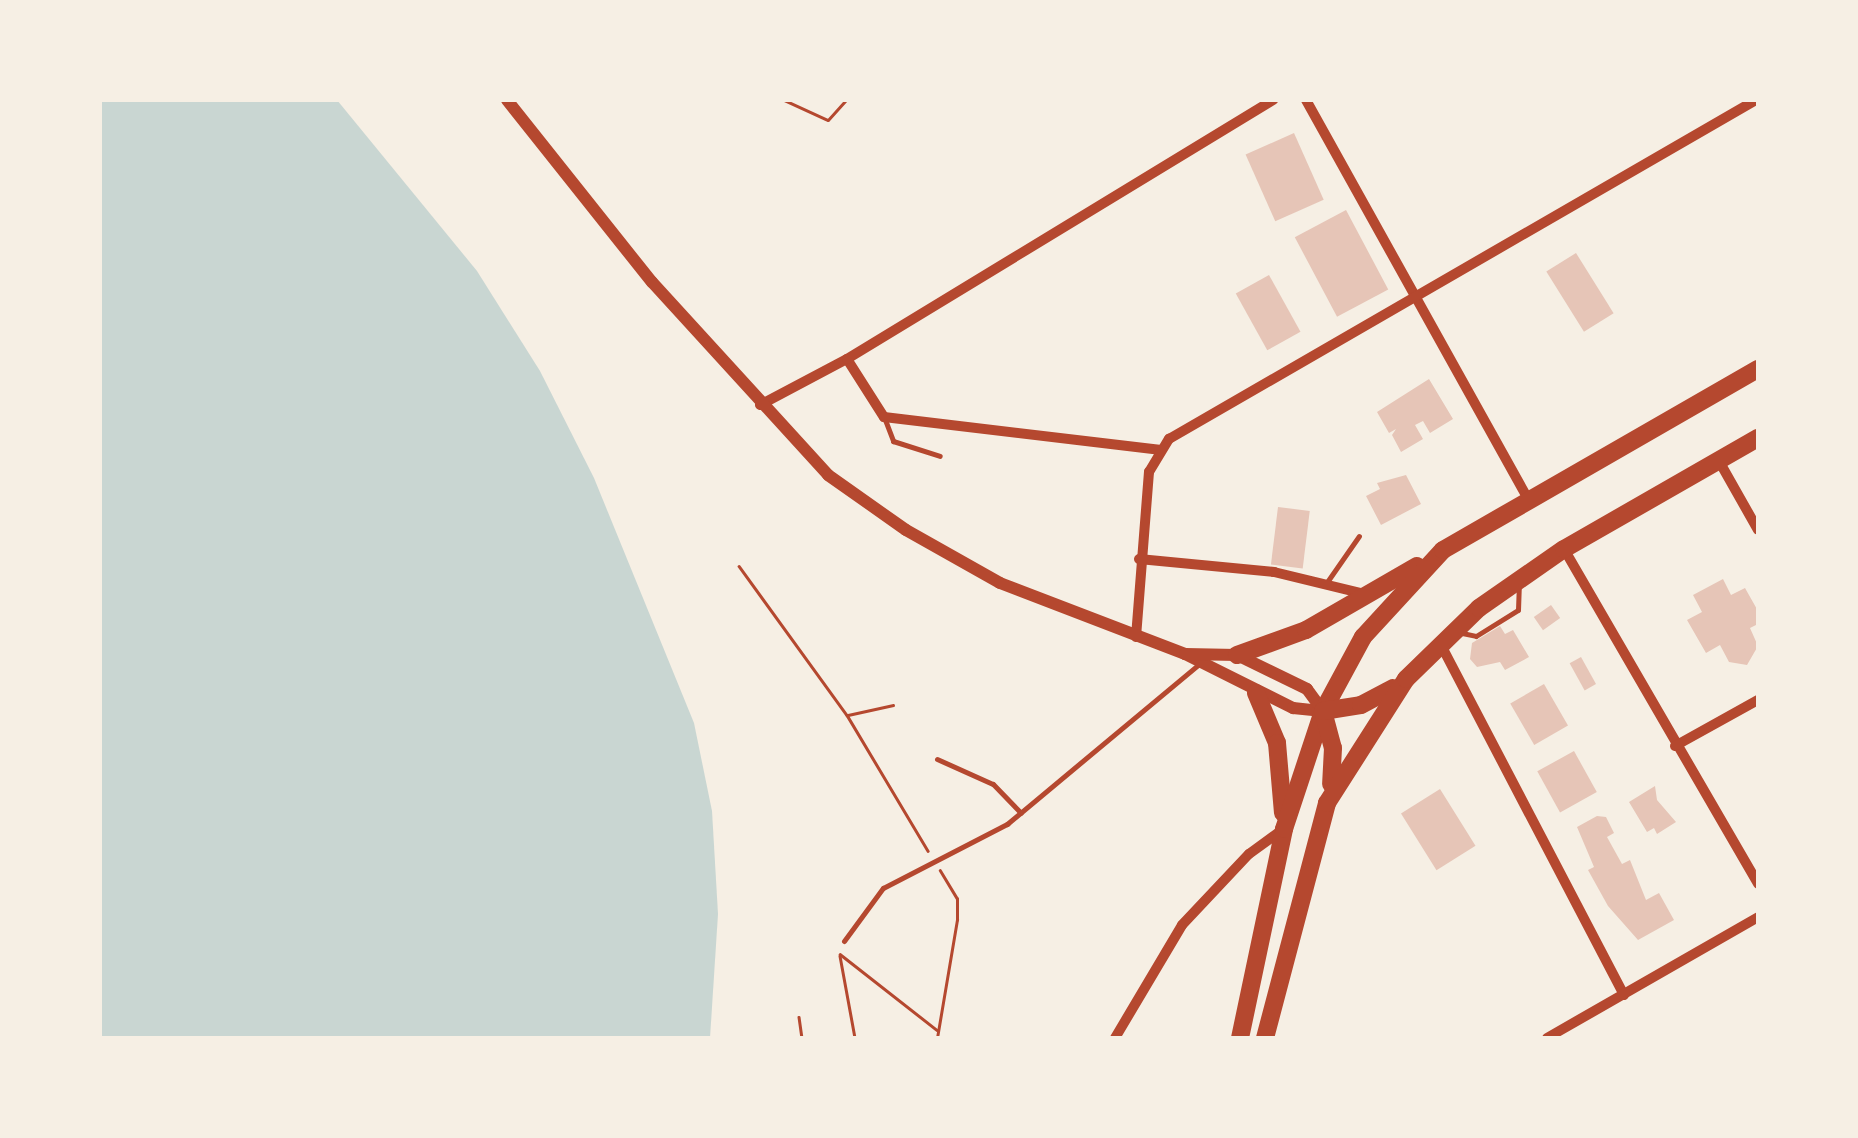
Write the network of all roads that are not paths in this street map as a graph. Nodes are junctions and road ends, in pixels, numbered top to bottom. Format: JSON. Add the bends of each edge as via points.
{"nodes":[{"id":1,"x":507,"y":100,"type":"edge"},
{"id":2,"x":1273,"y":100,"type":"edge"},
{"id":3,"x":1306,"y":100,"type":"edge"},
{"id":4,"x":1757,"y":101,"type":"edge"},
{"id":5,"x":1416,"y":292,"type":"junction"},
{"id":6,"x":847,"y":359,"type":"junction"},
{"id":7,"x":1758,"y":369,"type":"edge"},
{"id":8,"x":760,"y":405,"type":"junction"},
{"id":9,"x":884,"y":417,"type":"junction"},
{"id":10,"x":1758,"y":438,"type":"edge"},
{"id":11,"x":1159,"y":450,"type":"junction"},
{"id":12,"x":940,"y":456,"type":"dead end"},
{"id":13,"x":1718,"y":460,"type":"junction"},
{"id":14,"x":1528,"y":499,"type":"junction"},
{"id":15,"x":1758,"y":530,"type":"edge"},
{"id":16,"x":1359,"y":536,"type":"dead end"},
{"id":17,"x":1564,"y":549,"type":"junction"},
{"id":18,"x":1443,"y":550,"type":"junction"},
{"id":19,"x":1139,"y":559,"type":"junction"},
{"id":20,"x":1327,"y":582,"type":"junction"},
{"id":21,"x":1369,"y":595,"type":"junction"},
{"id":22,"x":1136,"y":637,"type":"junction"},
{"id":23,"x":1447,"y":638,"type":"junction"},
{"id":24,"x":1185,"y":654,"type":"junction"},
{"id":25,"x":1238,"y":655,"type":"junction"},
{"id":26,"x":1203,"y":662,"type":"junction"},
{"id":27,"x":1406,"y":679,"type":"junction"},
{"id":28,"x":1256,"y":694,"type":"junction"},
{"id":29,"x":1758,"y":700,"type":"edge"},
{"id":30,"x":1323,"y":711,"type":"junction"},
{"id":31,"x":1676,"y":746,"type":"junction"},
{"id":32,"x":937,"y":758,"type":"dead end"},
{"id":33,"x":1327,"y":803,"type":"junction"},
{"id":34,"x":1020,"y":813,"type":"junction"},
{"id":35,"x":1284,"y":830,"type":"junction"},
{"id":36,"x":1758,"y":884,"type":"edge"},
{"id":37,"x":1758,"y":917,"type":"edge"},
{"id":38,"x":844,"y":941,"type":"road end"},
{"id":39,"x":1624,"y":995,"type":"junction"},
{"id":40,"x":1115,"y":1038,"type":"edge"},
{"id":41,"x":1240,"y":1038,"type":"edge"},
{"id":42,"x":1265,"y":1038,"type":"edge"},
{"id":43,"x":1547,"y":1038,"type":"edge"}],
"edges":[{"from":1,"to":8,"type":"street"},
{"from":2,"to":6,"type":"street"},
{"from":3,"to":5,"type":"street"},
{"from":4,"to":5,"type":"street"},
{"from":5,"to":11,"type":"street"},
{"from":5,"to":14,"type":"street"},
{"from":6,"to":8,"type":"street"},
{"from":6,"to":9,"type":"street"},
{"from":7,"to":14,"type":"main road"},
{"from":8,"to":22,"type":"street","via":[[828,476],[906,530],[1000,583]]},
{"from":9,"to":11,"type":"street"},
{"from":9,"to":12,"type":"lane","via":[[893,441]]},
{"from":10,"to":13,"type":"main road"},
{"from":11,"to":19,"type":"street","via":[[1149,472]]},
{"from":13,"to":15,"type":"street"},
{"from":13,"to":17,"type":"main road"},
{"from":14,"to":18,"type":"main road"},
{"from":16,"to":20,"type":"lane"},
{"from":17,"to":23,"type":"main road"},
{"from":17,"to":31,"type":"street"},
{"from":18,"to":21,"type":"main road"},
{"from":18,"to":30,"type":"main road","via":[[1363,637]]},
{"from":19,"to":20,"type":"street"},
{"from":19,"to":22,"type":"street"},
{"from":20,"to":21,"type":"street"},
{"from":21,"to":25,"type":"main road","via":[[1306,630]]},
{"from":22,"to":24,"type":"street"},
{"from":23,"to":27,"type":"main road"},
{"from":23,"to":39,"type":"street"},
{"from":24,"to":25,"type":"street"},
{"from":24,"to":26,"type":"street"},
{"from":25,"to":30,"type":"street","via":[[1307,689]]},
{"from":26,"to":28,"type":"street"},
{"from":26,"to":34,"type":"lane"},
{"from":27,"to":30,"type":"main road","via":[[1361,705]]},
{"from":27,"to":33,"type":"main road"},
{"from":28,"to":30,"type":"street"},
{"from":28,"to":35,"type":"main road","via":[[1277,743]]},
{"from":29,"to":31,"type":"street"},
{"from":30,"to":33,"type":"main road","via":[[1333,748]]},
{"from":30,"to":35,"type":"main road"},
{"from":31,"to":36,"type":"street"},
{"from":32,"to":34,"type":"lane","via":[[993,784]]},
{"from":33,"to":42,"type":"main road"},
{"from":34,"to":38,"type":"lane","via":[[884,888]]},
{"from":35,"to":40,"type":"street","via":[[1249,854],[1156,960]]},
{"from":35,"to":41,"type":"main road"},
{"from":37,"to":39,"type":"street"},
{"from":39,"to":43,"type":"street"}]}
